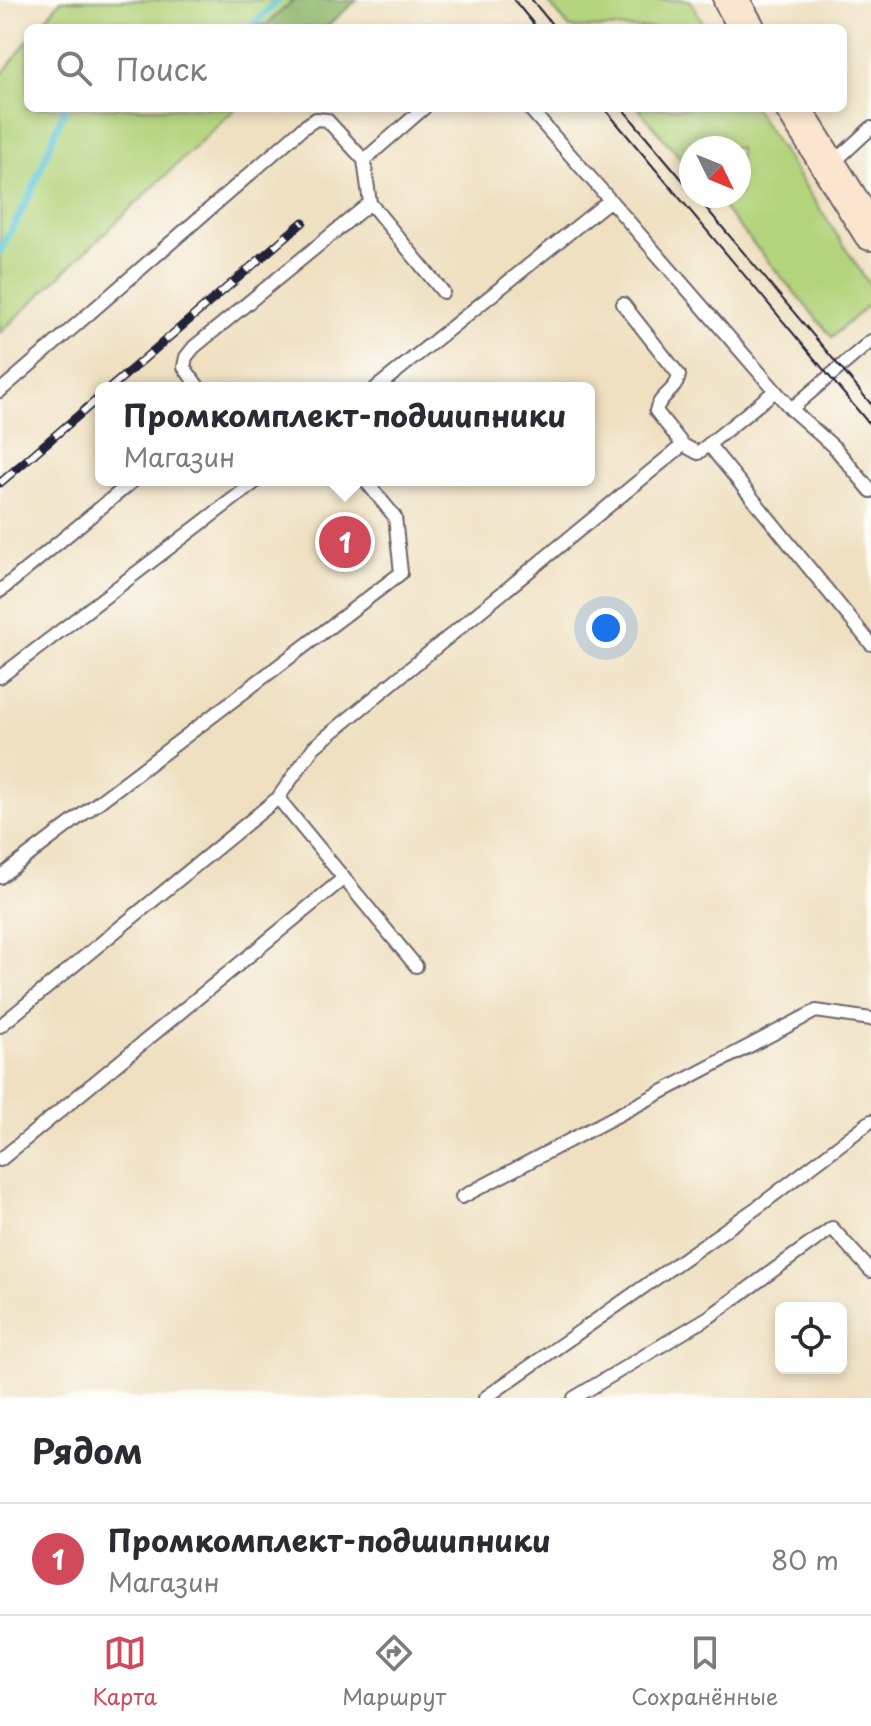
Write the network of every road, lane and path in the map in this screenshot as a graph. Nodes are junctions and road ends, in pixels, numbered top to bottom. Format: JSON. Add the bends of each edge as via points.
{"nodes":[{"id":1,"x":731,"y":0,"type":"edge"},
{"id":2,"x":745,"y":24,"type":"edge"},
{"id":3,"x":419,"y":112,"type":"edge"},
{"id":4,"x":533,"y":112,"type":"edge"},
{"id":5,"x":795,"y":112,"type":"edge"},
{"id":6,"x":871,"y":128,"type":"edge"},
{"id":7,"x":364,"y":160,"type":"junction"},
{"id":8,"x":828,"y":168,"type":"junction"},
{"id":9,"x":610,"y":200,"type":"junction"},
{"id":10,"x":370,"y":203,"type":"junction"},
{"id":11,"x":871,"y":233,"type":"edge"},
{"id":12,"x":443,"y":292,"type":"dead end"},
{"id":13,"x":623,"y":304,"type":"dead end"},
{"id":14,"x":871,"y":341,"type":"edge"},
{"id":15,"x":195,"y":382,"type":"edge"},
{"id":16,"x":383,"y":382,"type":"edge"},
{"id":17,"x":0,"y":391,"type":"edge"},
{"id":18,"x":775,"y":391,"type":"junction"},
{"id":19,"x":791,"y":409,"type":"junction"},
{"id":20,"x":683,"y":445,"type":"junction"},
{"id":21,"x":709,"y":445,"type":"junction"},
{"id":22,"x":127,"y":486,"type":"edge"},
{"id":23,"x":250,"y":486,"type":"edge"},
{"id":24,"x":370,"y":486,"type":"edge"},
{"id":25,"x":871,"y":491,"type":"edge"},
{"id":26,"x":0,"y":591,"type":"edge"},
{"id":27,"x":871,"y":644,"type":"edge"},
{"id":28,"x":0,"y":677,"type":"edge"},
{"id":29,"x":278,"y":798,"type":"junction"},
{"id":30,"x":0,"y":877,"type":"edge"},
{"id":31,"x":344,"y":878,"type":"junction"},
{"id":32,"x":416,"y":966,"type":"dead end"},
{"id":33,"x":871,"y":1019,"type":"edge"},
{"id":34,"x":0,"y":1026,"type":"edge"},
{"id":35,"x":871,"y":1121,"type":"edge"},
{"id":36,"x":0,"y":1160,"type":"edge"},
{"id":37,"x":462,"y":1197,"type":"dead end"},
{"id":38,"x":871,"y":1271,"type":"edge"},
{"id":39,"x":485,"y":1398,"type":"edge"},
{"id":40,"x":574,"y":1398,"type":"edge"}],
"edges":[{"from":1,"to":2,"type":"main road"},
{"from":3,"to":7,"type":"lane"},
{"from":4,"to":9,"type":"lane"},
{"from":5,"to":8,"type":"main road"},
{"from":6,"to":8,"type":"lane"},
{"from":7,"to":10,"type":"lane"},
{"from":7,"to":17,"type":"lane","via":[[327,120],[316,119]]},
{"from":8,"to":11,"type":"main road"},
{"from":9,"to":16,"type":"lane"},
{"from":9,"to":18,"type":"lane"},
{"from":10,"to":12,"type":"lane"},
{"from":10,"to":15,"type":"lane","via":[[194,347],[184,367]]},
{"from":13,"to":20,"type":"lane","via":[[679,375],[656,411]]},
{"from":14,"to":19,"type":"lane"},
{"from":18,"to":19,"type":"lane"},
{"from":18,"to":21,"type":"lane"},
{"from":19,"to":25,"type":"lane","via":[[835,448]]},
{"from":20,"to":21,"type":"lane","via":[[698,453]]},
{"from":20,"to":29,"type":"lane","via":[[314,747]]},
{"from":21,"to":27,"type":"lane"},
{"from":22,"to":26,"type":"lane"},
{"from":23,"to":28,"type":"lane"},
{"from":24,"to":30,"type":"lane","via":[[395,517],[401,573]]},
{"from":29,"to":31,"type":"lane"},
{"from":29,"to":34,"type":"lane"},
{"from":31,"to":32,"type":"lane"},
{"from":31,"to":36,"type":"lane"},
{"from":33,"to":37,"type":"lane","via":[[816,1011]]},
{"from":35,"to":39,"type":"lane"},
{"from":38,"to":40,"type":"lane","via":[[832,1228],[709,1317]]}]}
